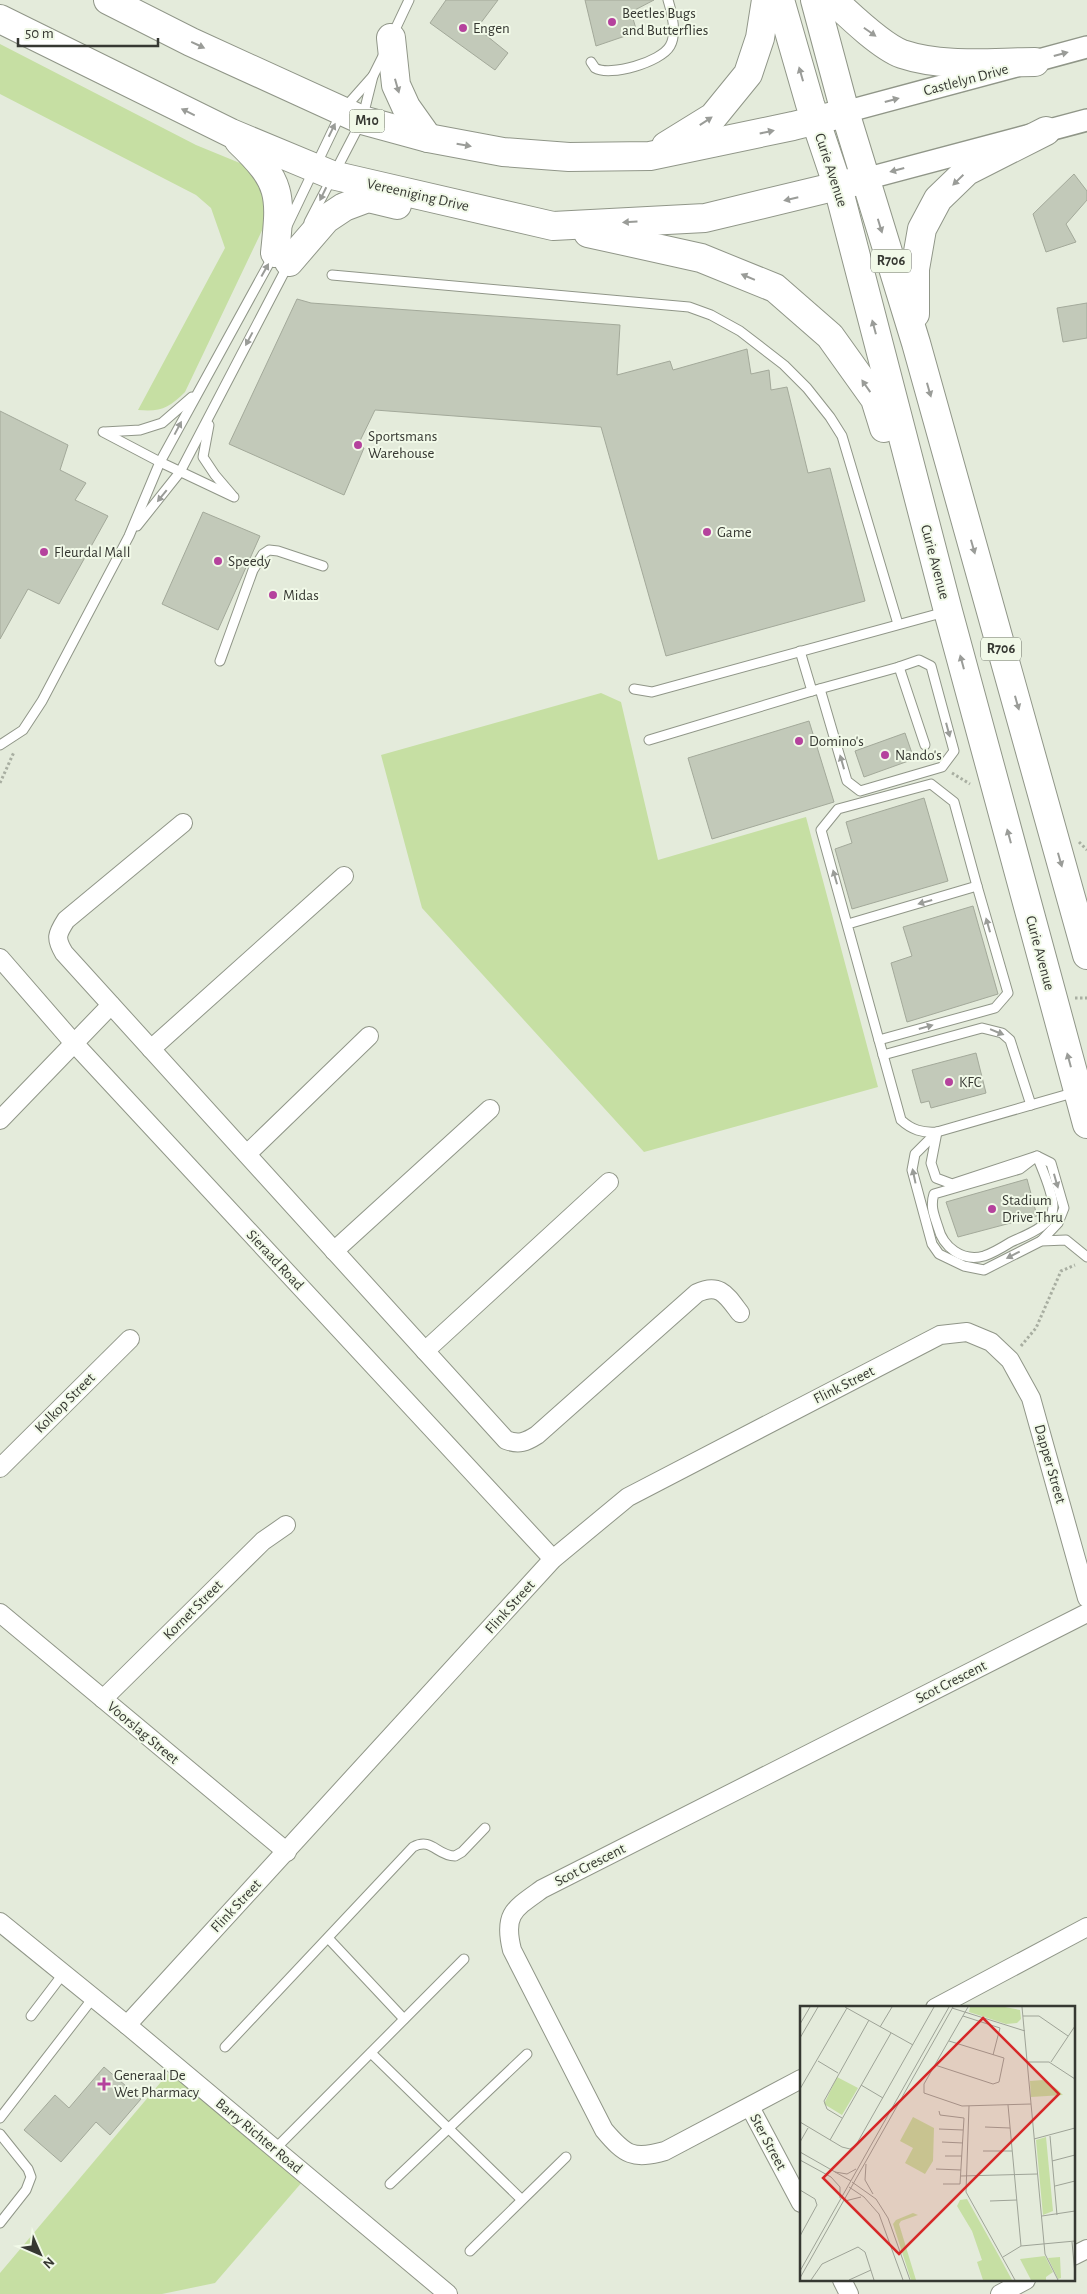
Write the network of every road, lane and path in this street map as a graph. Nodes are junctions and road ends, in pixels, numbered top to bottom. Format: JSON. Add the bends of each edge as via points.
{"nodes":[{"id":1,"x":108,"y":0,"type":"edge"},
{"id":2,"x":409,"y":0,"type":"edge"},
{"id":3,"x":668,"y":0,"type":"edge"},
{"id":4,"x":766,"y":0,"type":"edge"},
{"id":5,"x":780,"y":0,"type":"edge"},
{"id":6,"x":815,"y":0,"type":"edge"},
{"id":7,"x":833,"y":0,"type":"edge"},
{"id":8,"x":0,"y":19,"type":"edge"},
{"id":9,"x":392,"y":38,"type":"junction"},
{"id":10,"x":1087,"y":47,"type":"edge"},
{"id":11,"x":591,"y":62,"type":"dead end"},
{"id":12,"x":1035,"y":62,"type":"junction"},
{"id":13,"x":373,"y":76,"type":"junction"},
{"id":14,"x":845,"y":112,"type":"junction"},
{"id":15,"x":352,"y":115,"type":"junction"},
{"id":16,"x":1087,"y":120,"type":"edge"},
{"id":17,"x":815,"y":121,"type":"junction"},
{"id":18,"x":1046,"y":131,"type":"junction"},
{"id":19,"x":231,"y":133,"type":"junction"},
{"id":20,"x":428,"y":138,"type":"junction"},
{"id":21,"x":650,"y":156,"type":"junction"},
{"id":22,"x":323,"y":171,"type":"junction"},
{"id":23,"x":865,"y":179,"type":"junction"},
{"id":24,"x":838,"y":187,"type":"junction"},
{"id":25,"x":553,"y":226,"type":"junction"},
{"id":26,"x":282,"y":258,"type":"junction"},
{"id":27,"x":332,"y":275,"type":"dead end"},
{"id":28,"x":916,"y":344,"type":"junction"},
{"id":29,"x":198,"y":392,"type":"junction"},
{"id":30,"x":215,"y":404,"type":"junction"},
{"id":31,"x":160,"y":462,"type":"junction"},
{"id":32,"x":180,"y":472,"type":"junction"},
{"id":33,"x":129,"y":536,"type":"junction"},
{"id":34,"x":323,"y":566,"type":"dead end"},
{"id":35,"x":948,"y":611,"type":"junction"},
{"id":36,"x":898,"y":624,"type":"junction"},
{"id":37,"x":800,"y":651,"type":"junction"},
{"id":38,"x":220,"y":661,"type":"dead end"},
{"id":39,"x":899,"y":667,"type":"junction"},
{"id":40,"x":634,"y":689,"type":"dead end"},
{"id":41,"x":816,"y":690,"type":"junction"},
{"id":42,"x":23,"y":730,"type":"junction"},
{"id":43,"x":649,"y":740,"type":"dead end"},
{"id":44,"x":0,"y":745,"type":"edge"},
{"id":45,"x":925,"y":746,"type":"dead end"},
{"id":46,"x":0,"y":783,"type":"edge"},
{"id":47,"x":183,"y":823,"type":"dead end"},
{"id":48,"x":344,"y":876,"type":"dead end"},
{"id":49,"x":977,"y":886,"type":"junction"},
{"id":50,"x":848,"y":924,"type":"junction"},
{"id":51,"x":1087,"y":954,"type":"edge"},
{"id":52,"x":0,"y":958,"type":"edge"},
{"id":53,"x":111,"y":1005,"type":"junction"},
{"id":54,"x":369,"y":1036,"type":"dead end"},
{"id":55,"x":879,"y":1040,"type":"junction"},
{"id":56,"x":73,"y":1042,"type":"junction"},
{"id":57,"x":151,"y":1049,"type":"junction"},
{"id":58,"x":883,"y":1055,"type":"junction"},
{"id":59,"x":1082,"y":1090,"type":"edge"},
{"id":60,"x":1031,"y":1105,"type":"junction"},
{"id":61,"x":490,"y":1109,"type":"dead end"},
{"id":62,"x":0,"y":1120,"type":"edge"},
{"id":63,"x":1087,"y":1124,"type":"edge"},
{"id":64,"x":937,"y":1132,"type":"junction"},
{"id":65,"x":247,"y":1154,"type":"junction"},
{"id":66,"x":1037,"y":1156,"type":"junction"},
{"id":67,"x":609,"y":1182,"type":"dead end"},
{"id":68,"x":952,"y":1184,"type":"junction"},
{"id":69,"x":921,"y":1204,"type":"junction"},
{"id":70,"x":1041,"y":1241,"type":"junction"},
{"id":71,"x":334,"y":1250,"type":"junction"},
{"id":72,"x":1087,"y":1257,"type":"edge"},
{"id":73,"x":1078,"y":1264,"type":"dead end"},
{"id":74,"x":740,"y":1313,"type":"dead end"},
{"id":75,"x":130,"y":1338,"type":"dead end"},
{"id":76,"x":991,"y":1342,"type":"joint"},
{"id":77,"x":425,"y":1350,"type":"junction"},
{"id":78,"x":1010,"y":1360,"type":"junction"},
{"id":79,"x":0,"y":1468,"type":"edge"},
{"id":80,"x":286,"y":1525,"type":"dead end"},
{"id":81,"x":554,"y":1559,"type":"junction"},
{"id":82,"x":1087,"y":1598,"type":"edge"},
{"id":83,"x":1087,"y":1613,"type":"edge"},
{"id":84,"x":0,"y":1614,"type":"edge"},
{"id":85,"x":103,"y":1699,"type":"junction"},
{"id":86,"x":485,"y":1828,"type":"dead end"},
{"id":87,"x":287,"y":1852,"type":"junction"},
{"id":88,"x":0,"y":1922,"type":"edge"},
{"id":89,"x":1087,"y":1926,"type":"edge"},
{"id":90,"x":328,"y":1938,"type":"junction"},
{"id":91,"x":464,"y":1959,"type":"dead end"},
{"id":92,"x":63,"y":1974,"type":"junction"},
{"id":93,"x":93,"y":1998,"type":"junction"},
{"id":94,"x":939,"y":2006,"type":"edge"},
{"id":95,"x":31,"y":2016,"type":"dead end"},
{"id":96,"x":404,"y":2019,"type":"junction"},
{"id":97,"x":127,"y":2025,"type":"junction"},
{"id":98,"x":225,"y":2047,"type":"dead end"},
{"id":99,"x":371,"y":2053,"type":"junction"},
{"id":100,"x":527,"y":2054,"type":"dead end"},
{"id":101,"x":800,"y":2080,"type":"edge"},
{"id":102,"x":750,"y":2107,"type":"junction"},
{"id":103,"x":0,"y":2118,"type":"edge"},
{"id":104,"x":448,"y":2128,"type":"junction"},
{"id":105,"x":0,"y":2134,"type":"edge"},
{"id":106,"x":274,"y":2150,"type":"junction"},
{"id":107,"x":566,"y":2156,"type":"dead end"},
{"id":108,"x":390,"y":2184,"type":"dead end"},
{"id":109,"x":521,"y":2199,"type":"junction"},
{"id":110,"x":800,"y":2201,"type":"edge"},
{"id":111,"x":0,"y":2223,"type":"edge"},
{"id":112,"x":1087,"y":2249,"type":"edge"},
{"id":113,"x":470,"y":2251,"type":"dead end"},
{"id":114,"x":1074,"y":2256,"type":"edge"},
{"id":115,"x":843,"y":2282,"type":"edge"},
{"id":116,"x":1022,"y":2282,"type":"edge"},
{"id":117,"x":448,"y":2294,"type":"edge"},
{"id":118,"x":849,"y":2294,"type":"edge"},
{"id":119,"x":1000,"y":2294,"type":"edge"}],
"edges":[{"from":1,"to":15,"type":"main road","number":"M10","one_way":true,"via":[[191,42]]},
{"from":2,"to":9,"type":"lane"},
{"from":3,"to":11,"type":"lane","via":[[673,36],[665,53],[632,67],[612,71],[600,71]]},
{"from":21,"to":4,"type":"main road","one_way":true,"via":[[713,117],[748,74],[760,38]]},
{"from":17,"to":5,"type":"main road","name":"Curie Avenue","number":"R706","one_way":true},
{"from":6,"to":14,"type":"main road","name":"Curie Avenue","number":"R706"},
{"from":7,"to":12,"type":"main road","one_way":true,"via":[[864,28],[901,54],[946,63]]},
{"from":19,"to":8,"type":"main road","name":"Vereeniging Drive","one_way":true},
{"from":9,"to":13,"type":"lane"},
{"from":9,"to":20,"type":"main road","one_way":true,"via":[[396,85],[406,107]]},
{"from":12,"to":10,"type":"street","name":"Castlelyn Drive","one_way":true},
{"from":14,"to":12,"type":"street","name":"Castlelyn Drive","one_way":true},
{"from":13,"to":15,"type":"lane"},
{"from":13,"to":15,"type":"lane"},
{"from":14,"to":17,"type":"main road","number":"M10"},
{"from":14,"to":23,"type":"main road","name":"Curie Avenue","number":"R706"},
{"from":15,"to":20,"type":"main road","number":"M10"},
{"from":22,"to":15,"type":"lane","one_way":true},
{"from":15,"to":22,"type":"lane"},
{"from":16,"to":18,"type":"street"},
{"from":21,"to":17,"type":"main road","number":"M10","one_way":true},
{"from":17,"to":24,"type":"main road","name":"Curie Avenue","number":"R706"},
{"from":18,"to":23,"type":"street","one_way":true},
{"from":18,"to":28,"type":"main road","one_way":true,"via":[[967,171],[938,199],[922,229],[915,269]]},
{"from":19,"to":22,"type":"main road","name":"Vereeniging Drive"},
{"from":19,"to":26,"type":"main road","via":[[261,162],[272,178],[280,209]]},
{"from":20,"to":21,"type":"main road","number":"M10","one_way":true,"via":[[503,152],[569,157]]},
{"from":22,"to":25,"type":"main road","name":"Vereeniging Drive"},
{"from":22,"to":26,"type":"lane","one_way":true},
{"from":22,"to":26,"type":"lane"},
{"from":23,"to":24,"type":"main road","name":"Vereeniging Drive"},
{"from":23,"to":28,"type":"main road","name":"Curie Avenue","number":"R706","one_way":true},
{"from":24,"to":25,"type":"main road","name":"Vereeniging Drive","one_way":true,"via":[[705,218]]},
{"from":35,"to":24,"type":"main road","name":"Curie Avenue","number":"R706","one_way":true},
{"from":25,"to":26,"type":"main road","via":[[423,211],[368,198],[344,207],[326,219]]},
{"from":35,"to":25,"type":"main road","one_way":true,"via":[[927,566],[875,399],[830,336],[774,288],[701,258]]},
{"from":29,"to":26,"type":"lane","one_way":true},
{"from":26,"to":30,"type":"lane","one_way":true},
{"from":27,"to":36,"type":"lane","via":[[689,307],[740,331],[784,365],[807,388],[842,436]]},
{"from":28,"to":51,"type":"main road","name":"Curie Avenue","number":"R706","one_way":true},
{"from":31,"to":29,"type":"lane","one_way":true},
{"from":29,"to":31,"type":"lane","via":[[162,423],[140,430],[104,432]]},
{"from":30,"to":32,"type":"lane"},
{"from":30,"to":32,"type":"lane","via":[[203,457],[234,497]]},
{"from":31,"to":32,"type":"lane"},
{"from":31,"to":33,"type":"lane"},
{"from":32,"to":33,"type":"lane","one_way":true},
{"from":33,"to":42,"type":"lane","via":[[42,701]]},
{"from":34,"to":38,"type":"lane","via":[[278,551],[269,550],[263,554],[253,570]]},
{"from":35,"to":36,"type":"lane"},
{"from":59,"to":35,"type":"main road","name":"Curie Avenue","number":"R706","one_way":true},
{"from":36,"to":37,"type":"lane"},
{"from":37,"to":40,"type":"lane","via":[[652,692]]},
{"from":37,"to":41,"type":"lane"},
{"from":39,"to":41,"type":"lane"},
{"from":39,"to":41,"type":"lane","one_way":true,"via":[[919,660],[931,666],[954,751],[942,767],[860,791],[847,781]]},
{"from":39,"to":45,"type":"lane"},
{"from":41,"to":43,"type":"lane"},
{"from":42,"to":44,"type":"lane"},
{"from":42,"to":46,"type":"path"},
{"from":47,"to":53,"type":"street","via":[[79,907],[59,931],[57,941],[64,953]]},
{"from":48,"to":57,"type":"street"},
{"from":49,"to":50,"type":"lane","one_way":true},
{"from":50,"to":49,"type":"lane","one_way":true,"via":[[821,830],[838,809],[931,784],[954,802]]},
{"from":55,"to":49,"type":"lane","one_way":true,"via":[[996,1008],[1008,994]]},
{"from":50,"to":55,"type":"lane"},
{"from":52,"to":56,"type":"street","name":"Sieraad Road"},
{"from":53,"to":56,"type":"street"},
{"from":53,"to":57,"type":"street"},
{"from":54,"to":65,"type":"street"},
{"from":55,"to":58,"type":"lane"},
{"from":56,"to":62,"type":"street"},
{"from":56,"to":81,"type":"street","name":"Sieraad Road"},
{"from":57,"to":65,"type":"street"},
{"from":58,"to":60,"type":"lane","one_way":true,"via":[[972,1029],[992,1029],[1010,1040]]},
{"from":58,"to":64,"type":"lane","via":[[901,1120],[914,1130]]},
{"from":59,"to":60,"type":"lane"},
{"from":59,"to":63,"type":"main road","name":"Curie Avenue","number":"R706"},
{"from":60,"to":64,"type":"lane"},
{"from":61,"to":71,"type":"street"},
{"from":64,"to":68,"type":"lane","via":[[931,1163],[936,1178]]},
{"from":69,"to":64,"type":"lane","one_way":true,"via":[[912,1170],[915,1154]]},
{"from":65,"to":71,"type":"street"},
{"from":66,"to":66,"type":"lane","via":[[1053,1207],[1048,1221],[983,1256],[966,1257],[951,1250],[940,1236],[931,1204],[934,1194],[1020,1169]]},
{"from":66,"to":68,"type":"lane"},
{"from":66,"to":70,"type":"lane","one_way":true,"via":[[1051,1163],[1064,1208],[1058,1223]]},
{"from":67,"to":77,"type":"street"},
{"from":68,"to":69,"type":"lane","via":[[930,1192]]},
{"from":70,"to":69,"type":"lane","one_way":true,"via":[[984,1270],[964,1266],[939,1254],[932,1244]]},
{"from":70,"to":72,"type":"lane","via":[[1066,1240]]},
{"from":71,"to":77,"type":"street"},
{"from":73,"to":78,"type":"path","via":[[1061,1271],[1036,1328]]},
{"from":74,"to":77,"type":"street","via":[[723,1292],[705,1289],[697,1293],[537,1435],[521,1443],[506,1440]]},
{"from":75,"to":79,"type":"street","name":"Kolkop Street"},
{"from":76,"to":78,"type":"street","name":"Dapper Street"},
{"from":76,"to":81,"type":"street","name":"Flink Street","via":[[967,1332],[940,1335],[628,1497]]},
{"from":78,"to":82,"type":"street","name":"Dapper Street","via":[[1031,1398]]},
{"from":80,"to":85,"type":"street","name":"Kornet Street","via":[[263,1541]]},
{"from":81,"to":87,"type":"street","name":"Flink Street"},
{"from":83,"to":102,"type":"street","name":"Scot Crescent","via":[[542,1889],[510,1917],[507,1932],[512,1950],[604,2130],[616,2145],[629,2154],[646,2156],[665,2151]]},
{"from":84,"to":85,"type":"street","name":"Voorslag Street"},
{"from":85,"to":87,"type":"street","name":"Voorslag Street"},
{"from":86,"to":90,"type":"lane","via":[[455,1856],[443,1854],[429,1844],[413,1848]]},
{"from":87,"to":97,"type":"street","name":"Flink Street"},
{"from":88,"to":92,"type":"street","name":"Barry Richter Road"},
{"from":89,"to":94,"type":"street"},
{"from":90,"to":96,"type":"lane"},
{"from":90,"to":98,"type":"lane"},
{"from":91,"to":96,"type":"lane"},
{"from":92,"to":93,"type":"street","name":"Barry Richter Road"},
{"from":92,"to":95,"type":"lane"},
{"from":93,"to":97,"type":"street","name":"Barry Richter Road"},
{"from":93,"to":103,"type":"lane"},
{"from":96,"to":99,"type":"lane"},
{"from":97,"to":106,"type":"street","name":"Barry Richter Road"},
{"from":99,"to":104,"type":"lane"},
{"from":99,"to":106,"type":"lane"},
{"from":100,"to":104,"type":"lane"},
{"from":101,"to":102,"type":"street","name":"Scot Crescent"},
{"from":102,"to":110,"type":"street","name":"Ster Street"},
{"from":104,"to":108,"type":"lane"},
{"from":104,"to":109,"type":"lane"},
{"from":105,"to":111,"type":"lane","via":[[31,2177],[26,2190]]},
{"from":106,"to":117,"type":"street","name":"Barry Richter Road"},
{"from":107,"to":109,"type":"lane"},
{"from":109,"to":113,"type":"lane"},
{"from":112,"to":114,"type":"street"},
{"from":115,"to":118,"type":"street"},
{"from":116,"to":119,"type":"street"}]}
